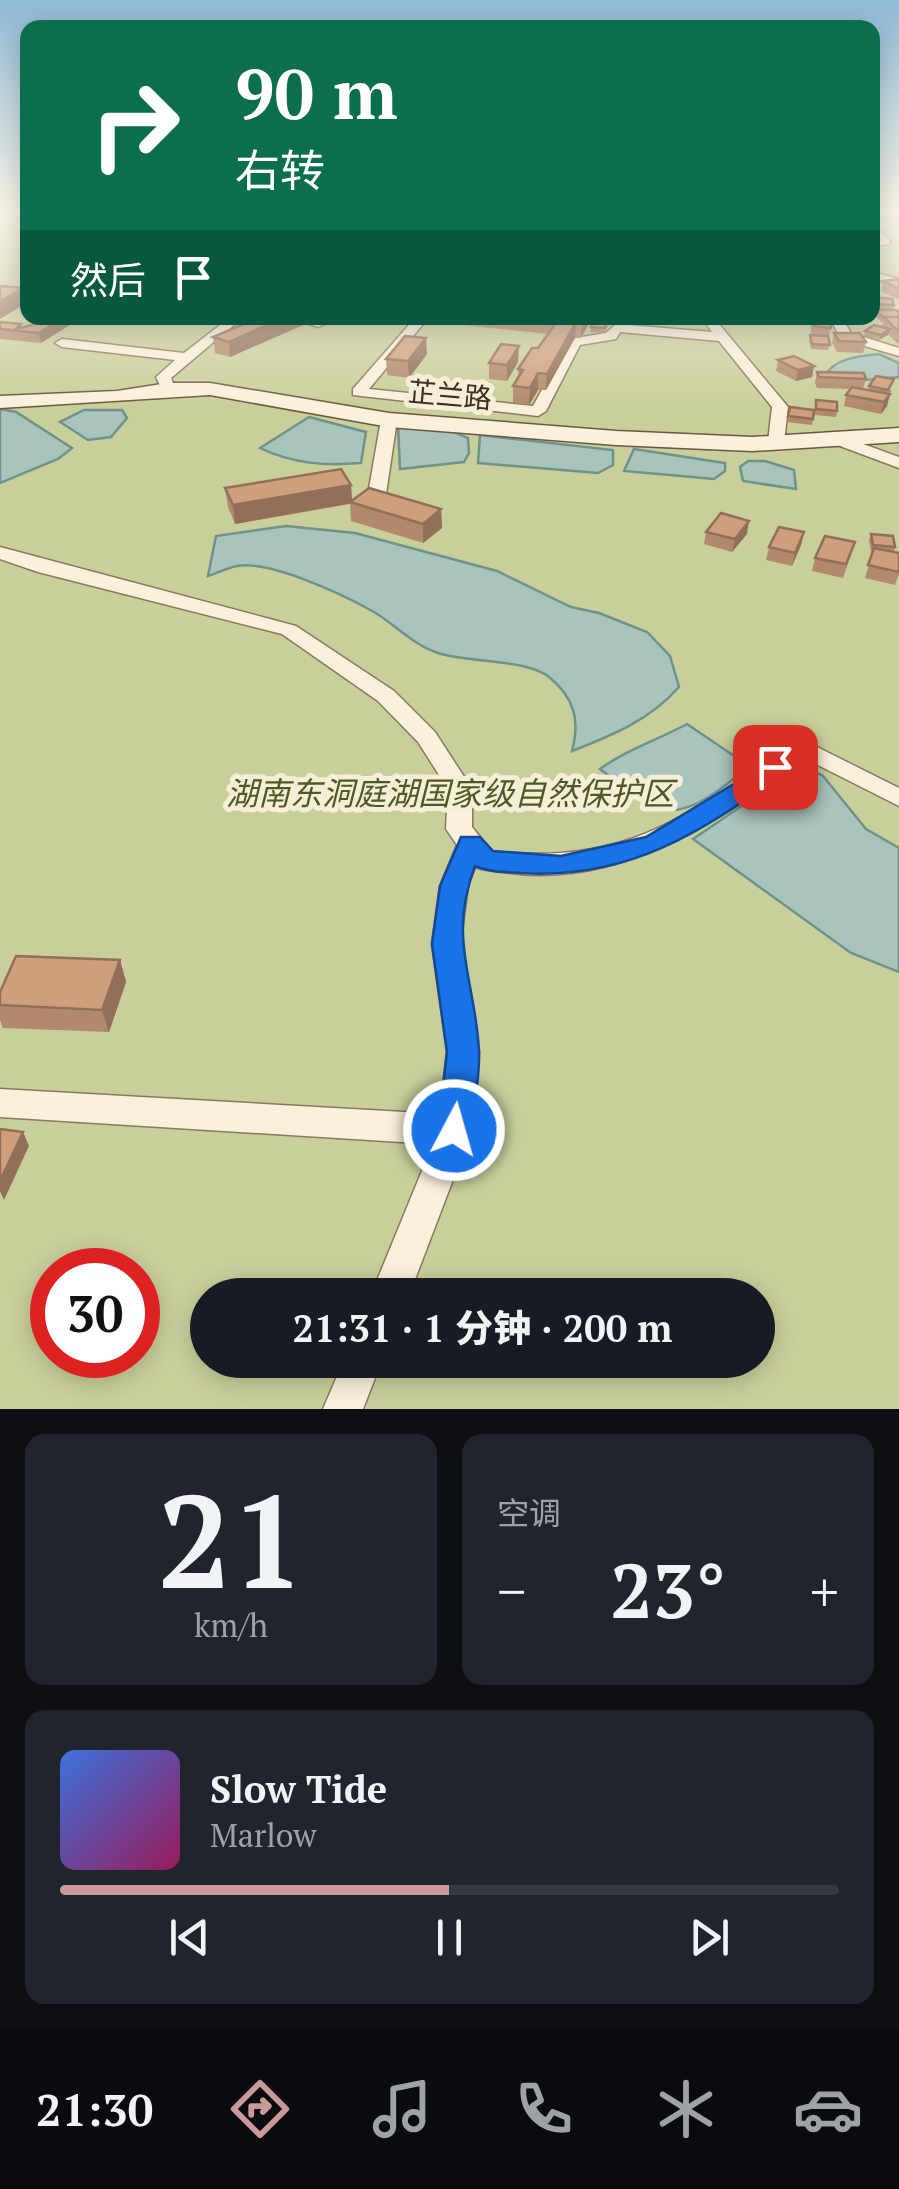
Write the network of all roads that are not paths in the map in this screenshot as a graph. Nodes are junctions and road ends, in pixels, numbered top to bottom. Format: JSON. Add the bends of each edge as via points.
{"nodes":[{"id":1,"x":228,"y":325,"type":"edge"},
{"id":2,"x":411,"y":325,"type":"edge"},
{"id":3,"x":714,"y":325,"type":"edge"},
{"id":4,"x":840,"y":325,"type":"edge"},
{"id":5,"x":724,"y":338,"type":"junction"},
{"id":6,"x":62,"y":344,"type":"dead end"},
{"id":7,"x":899,"y":352,"type":"edge"},
{"id":8,"x":190,"y":358,"type":"junction"},
{"id":9,"x":168,"y":389,"type":"junction"},
{"id":10,"x":0,"y":402,"type":"edge"},
{"id":11,"x":389,"y":420,"type":"junction"},
{"id":12,"x":899,"y":435,"type":"edge"},
{"id":13,"x":838,"y":440,"type":"junction"},
{"id":14,"x":776,"y":442,"type":"junction"},
{"id":15,"x":899,"y":463,"type":"edge"},
{"id":16,"x":377,"y":494,"type":"edge"},
{"id":17,"x":0,"y":553,"type":"edge"},
{"id":18,"x":899,"y":798,"type":"edge"},
{"id":19,"x":471,"y":844,"type":"junction"},
{"id":20,"x":0,"y":1104,"type":"edge"},
{"id":21,"x":454,"y":1130,"type":"junction"},
{"id":22,"x":397,"y":1278,"type":"edge"},
{"id":23,"x":356,"y":1378,"type":"edge"},
{"id":24,"x":343,"y":1409,"type":"edge"}],
"edges":[{"from":1,"to":8,"type":"street"},
{"from":2,"to":5,"type":"street","via":[[358,392],[538,410],[575,342],[611,336],[616,328]]},
{"from":3,"to":5,"type":"street"},
{"from":4,"to":7,"type":"street","via":[[846,336]]},
{"from":5,"to":14,"type":"street","via":[[780,407]]},
{"from":6,"to":8,"type":"street"},
{"from":8,"to":9,"type":"street","via":[[164,377]]},
{"from":9,"to":10,"type":"street","name":"芷兰路"},
{"from":9,"to":11,"type":"street","name":"芷兰路","via":[[258,395]]},
{"from":11,"to":14,"type":"street","name":"芷兰路","via":[[616,438]]},
{"from":11,"to":16,"type":"street"},
{"from":12,"to":13,"type":"street","name":"芷兰路"},
{"from":13,"to":14,"type":"street","name":"芷兰路"},
{"from":13,"to":15,"type":"street"},
{"from":17,"to":19,"type":"street","via":[[289,630],[386,696],[427,736],[460,789],[459,830]]},
{"from":18,"to":19,"type":"street","via":[[803,748],[653,844],[561,866],[485,860]]},
{"from":19,"to":21,"type":"street","via":[[454,886],[446,944],[463,1052]]},
{"from":20,"to":21,"type":"street"},
{"from":21,"to":22,"type":"street"},
{"from":23,"to":24,"type":"street"}]}
